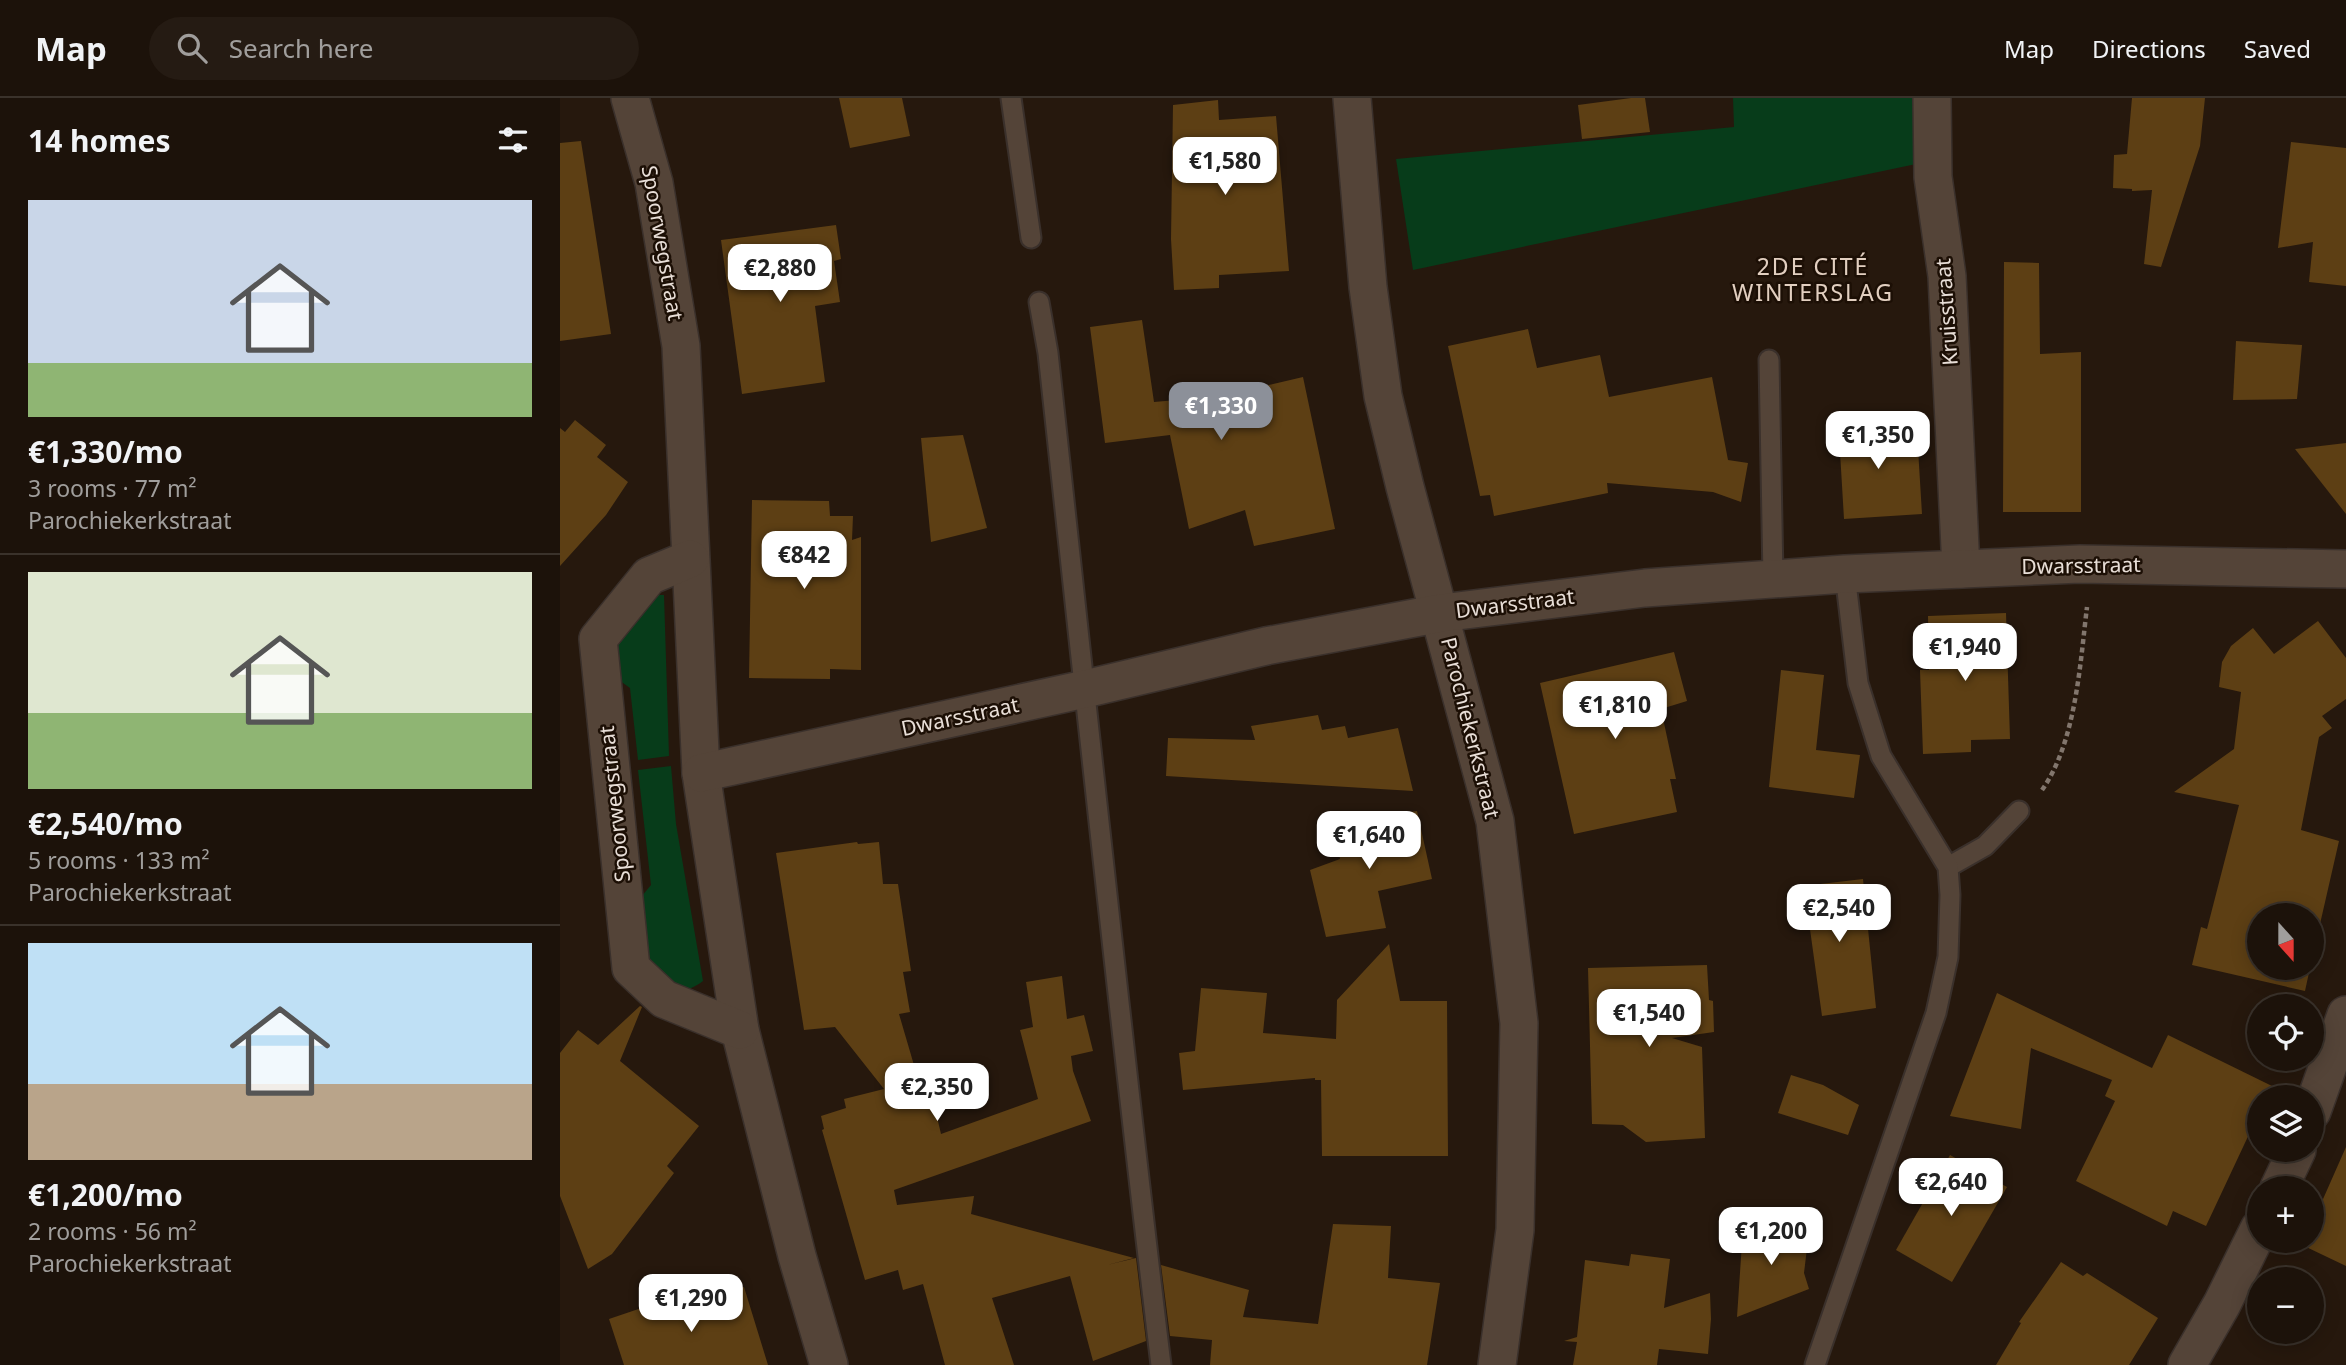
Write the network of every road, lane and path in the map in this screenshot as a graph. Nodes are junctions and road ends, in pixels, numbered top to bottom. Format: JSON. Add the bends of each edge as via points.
{"nodes":[{"id":1,"x":629,"y":98,"type":"edge"},
{"id":2,"x":1011,"y":98,"type":"edge"},
{"id":3,"x":1352,"y":98,"type":"edge"},
{"id":4,"x":1933,"y":98,"type":"edge"},
{"id":5,"x":1031,"y":238,"type":"dead end"},
{"id":6,"x":1040,"y":302,"type":"dead end"},
{"id":7,"x":1769,"y":360,"type":"dead end"},
{"id":8,"x":690,"y":559,"type":"junction"},
{"id":9,"x":1961,"y":569,"type":"junction"},
{"id":10,"x":2346,"y":569,"type":"edge"},
{"id":11,"x":1845,"y":574,"type":"junction"},
{"id":12,"x":1773,"y":579,"type":"junction"},
{"id":13,"x":2087,"y":603,"type":"dead end"},
{"id":14,"x":1441,"y":613,"type":"junction"},
{"id":15,"x":1085,"y":689,"type":"junction"},
{"id":16,"x":701,"y":773,"type":"junction"},
{"id":17,"x":2020,"y":811,"type":"joint"},
{"id":18,"x":1948,"y":867,"type":"junction"},
{"id":19,"x":2346,"y":1015,"type":"edge"},
{"id":20,"x":740,"y":1031,"type":"junction"},
{"id":21,"x":2321,"y":1085,"type":"edge"},
{"id":22,"x":2247,"y":1253,"type":"edge"},
{"id":23,"x":830,"y":1365,"type":"edge"},
{"id":24,"x":1161,"y":1365,"type":"edge"},
{"id":25,"x":1497,"y":1365,"type":"edge"},
{"id":26,"x":1815,"y":1365,"type":"edge"},
{"id":27,"x":2187,"y":1365,"type":"edge"}],
"edges":[{"from":1,"to":8,"type":"street","name":"Spoorwegstraat","via":[[654,183],[681,346]]},
{"from":2,"to":5,"type":"lane"},
{"from":3,"to":14,"type":"street","name":"Parochiekerkstraat","via":[[1368,287],[1383,396]]},
{"from":4,"to":9,"type":"street","name":"Kruisstraat","via":[[1933,177],[1947,276]]},
{"from":6,"to":15,"type":"lane"},
{"from":7,"to":12,"type":"lane"},
{"from":8,"to":16,"type":"street","name":"Spoorwegstraat"},
{"from":8,"to":20,"type":"street","name":"Spoorwegstraat","via":[[649,576],[598,639],[631,968],[664,999]]},
{"from":9,"to":10,"type":"street","name":"Dwarsstraat","via":[[2080,564]]},
{"from":9,"to":11,"type":"street","name":"Dwarsstraat"},
{"from":11,"to":12,"type":"street","name":"Dwarsstraat"},
{"from":11,"to":18,"type":"lane","via":[[1858,683],[1881,756]]},
{"from":12,"to":14,"type":"street","name":"Dwarsstraat","via":[[1645,588]]},
{"from":13,"to":17,"type":"path","via":[[2075,708],[2062,749],[2044,788]]},
{"from":14,"to":15,"type":"street","name":"Dwarsstraat","via":[[1266,646]]},
{"from":14,"to":25,"type":"street","name":"Parochiekerkstraat","via":[[1495,821],[1519,1023],[1515,1230]]},
{"from":15,"to":16,"type":"street","name":"Dwarsstraat"},
{"from":15,"to":24,"type":"lane"},
{"from":16,"to":20,"type":"street","name":"Spoorwegstraat"},
{"from":17,"to":18,"type":"lane","via":[[1985,846]]},
{"from":18,"to":26,"type":"lane","via":[[1948,957],[1936,1013]]},
{"from":19,"to":21,"type":"street"},
{"from":20,"to":23,"type":"street","name":"Spoorwegstraat","via":[[797,1256]]},
{"from":22,"to":27,"type":"street"}]}
